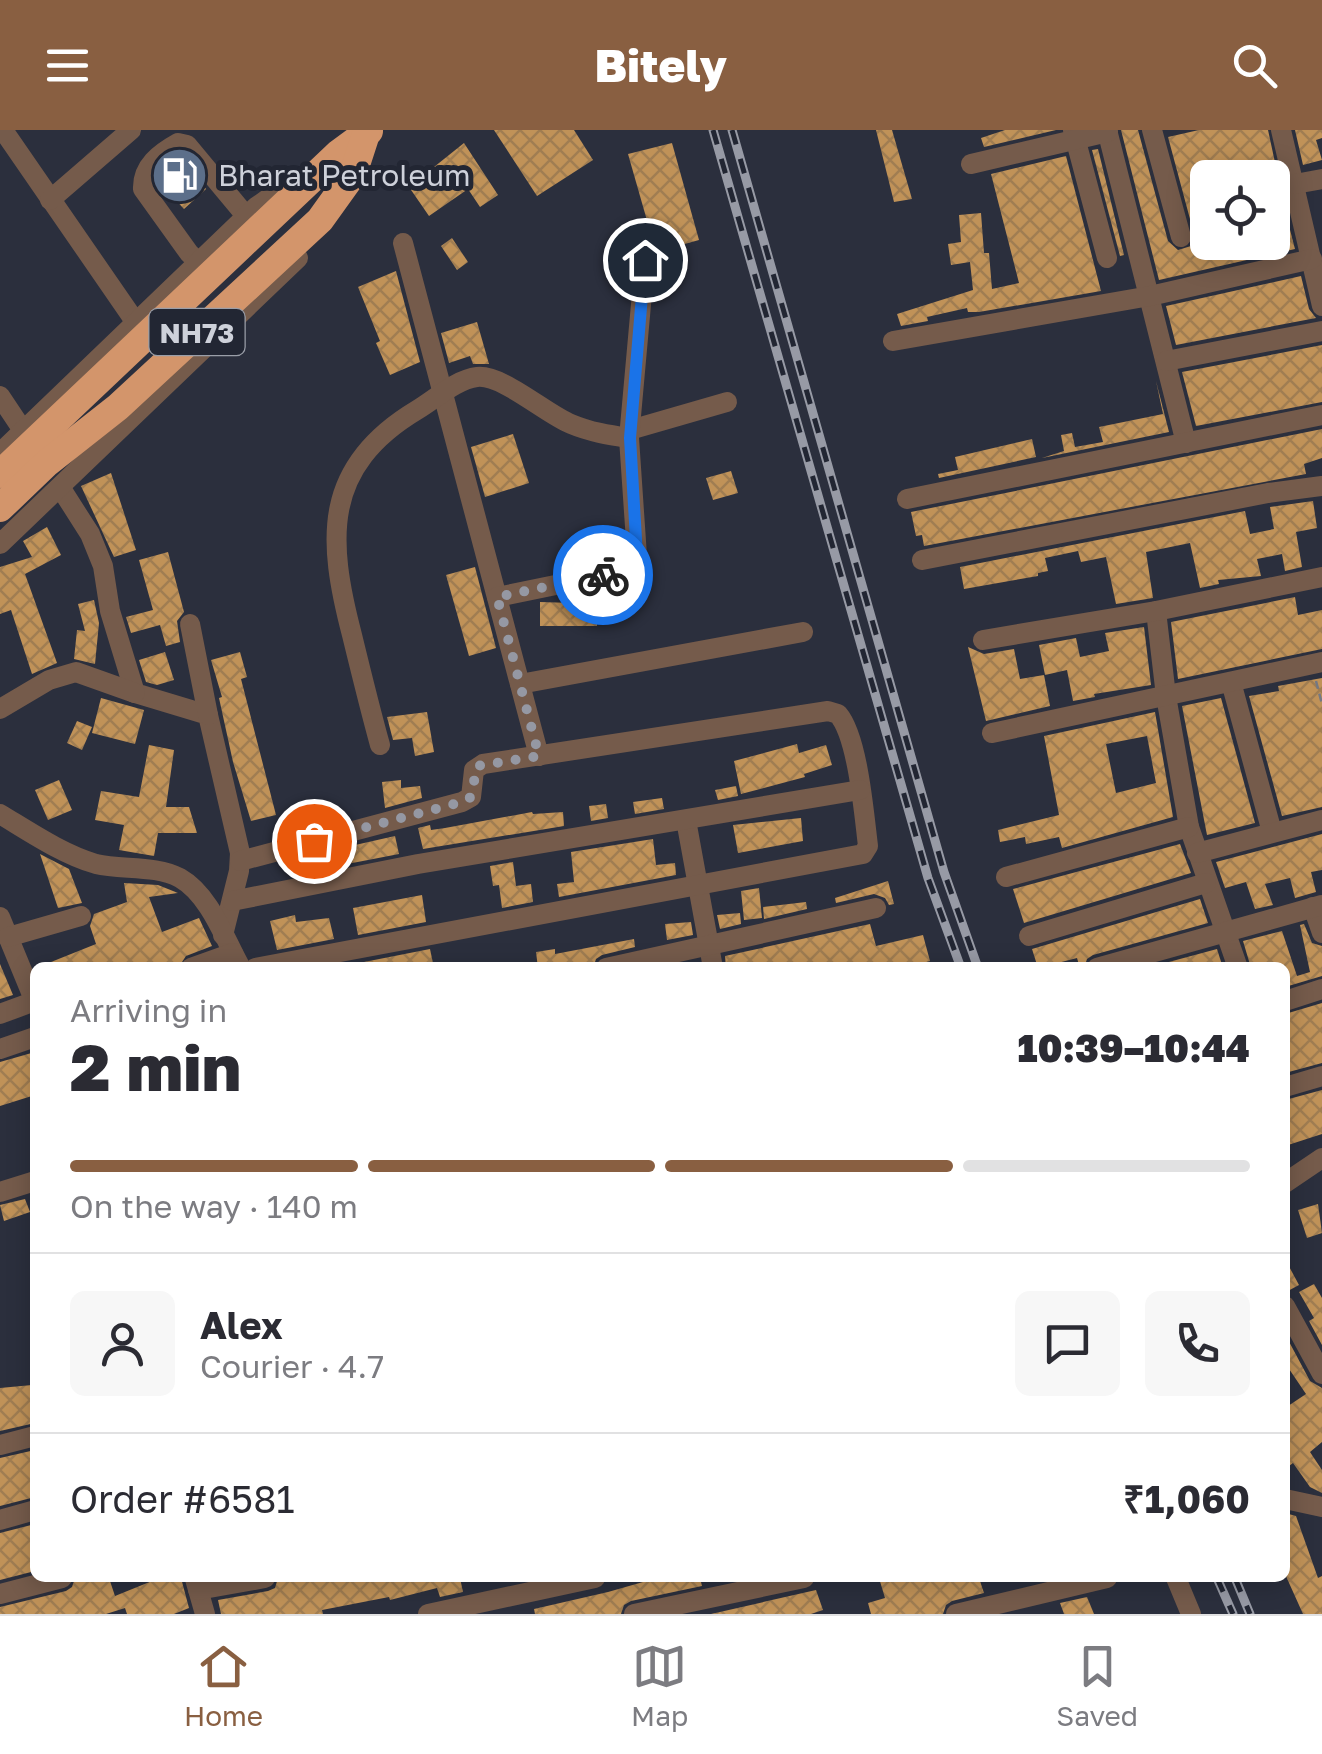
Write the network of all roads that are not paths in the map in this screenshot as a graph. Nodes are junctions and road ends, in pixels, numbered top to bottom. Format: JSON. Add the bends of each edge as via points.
{"nodes":[{"id":1,"x":3,"y":130,"type":"edge"},
{"id":2,"x":132,"y":130,"type":"edge"},
{"id":3,"x":1281,"y":130,"type":"edge"},
{"id":4,"x":1108,"y":131,"type":"edge"},
{"id":5,"x":1155,"y":131,"type":"edge"},
{"id":6,"x":368,"y":132,"type":"edge"},
{"id":7,"x":1074,"y":135,"type":"edge"},
{"id":8,"x":971,"y":164,"type":"dead end"},
{"id":9,"x":1322,"y":179,"type":"edge"},
{"id":10,"x":1296,"y":184,"type":"junction"},
{"id":11,"x":50,"y":200,"type":"junction"},
{"id":12,"x":252,"y":223,"type":"junction"},
{"id":13,"x":1181,"y":237,"type":"dead end"},
{"id":14,"x":402,"y":243,"type":"dead end"},
{"id":15,"x":1107,"y":258,"type":"dead end"},
{"id":16,"x":645,"y":260,"type":"dead end"},
{"id":17,"x":1316,"y":262,"type":"edge"},
{"id":18,"x":205,"y":269,"type":"junction"},
{"id":19,"x":1150,"y":296,"type":"junction"},
{"id":20,"x":1322,"y":306,"type":"edge"},
{"id":21,"x":141,"y":329,"type":"junction"},
{"id":22,"x":1322,"y":331,"type":"edge"},
{"id":23,"x":893,"y":341,"type":"dead end"},
{"id":24,"x":1166,"y":362,"type":"junction"},
{"id":25,"x":443,"y":394,"type":"junction"},
{"id":26,"x":0,"y":396,"type":"edge"},
{"id":27,"x":728,"y":402,"type":"dead end"},
{"id":28,"x":123,"y":413,"type":"junction"},
{"id":29,"x":1322,"y":415,"type":"edge"},
{"id":30,"x":630,"y":434,"type":"junction"},
{"id":31,"x":27,"y":436,"type":"junction"},
{"id":32,"x":1186,"y":443,"type":"junction"},
{"id":33,"x":0,"y":453,"type":"edge"},
{"id":34,"x":0,"y":474,"type":"edge"},
{"id":35,"x":1322,"y":486,"type":"edge"},
{"id":36,"x":60,"y":487,"type":"junction"},
{"id":37,"x":907,"y":500,"type":"dead end"},
{"id":38,"x":0,"y":508,"type":"edge"},
{"id":39,"x":0,"y":544,"type":"edge"},
{"id":40,"x":922,"y":560,"type":"dead end"},
{"id":41,"x":1322,"y":577,"type":"edge"},
{"id":42,"x":497,"y":597,"type":"junction"},
{"id":43,"x":1156,"y":611,"type":"junction"},
{"id":44,"x":190,"y":624,"type":"dead end"},
{"id":45,"x":803,"y":632,"type":"dead end"},
{"id":46,"x":983,"y":640,"type":"dead end"},
{"id":47,"x":1317,"y":663,"type":"edge"},
{"id":48,"x":1232,"y":682,"type":"junction"},
{"id":49,"x":520,"y":684,"type":"junction"},
{"id":50,"x":136,"y":693,"type":"junction"},
{"id":51,"x":1166,"y":696,"type":"junction"},
{"id":52,"x":0,"y":708,"type":"edge"},
{"id":53,"x":208,"y":715,"type":"junction"},
{"id":54,"x":992,"y":734,"type":"dead end"},
{"id":55,"x":380,"y":745,"type":"dead end"},
{"id":56,"x":539,"y":756,"type":"junction"},
{"id":57,"x":860,"y":790,"type":"junction"},
{"id":58,"x":0,"y":814,"type":"edge"},
{"id":59,"x":686,"y":820,"type":"junction"},
{"id":60,"x":1322,"y":820,"type":"edge"},
{"id":61,"x":1188,"y":827,"type":"junction"},
{"id":62,"x":1272,"y":832,"type":"junction"},
{"id":63,"x":1197,"y":853,"type":"junction"},
{"id":64,"x":240,"y":861,"type":"junction"},
{"id":65,"x":1006,"y":877,"type":"dead end"},
{"id":66,"x":1206,"y":883,"type":"junction"},
{"id":67,"x":698,"y":885,"type":"junction"},
{"id":68,"x":232,"y":902,"type":"junction"},
{"id":69,"x":1318,"y":906,"type":"edge"},
{"id":70,"x":876,"y":908,"type":"dead end"},
{"id":71,"x":81,"y":916,"type":"dead end"},
{"id":72,"x":0,"y":917,"type":"edge"},
{"id":73,"x":1224,"y":930,"type":"junction"},
{"id":74,"x":1322,"y":933,"type":"edge"},
{"id":75,"x":1029,"y":936,"type":"dead end"},
{"id":76,"x":8,"y":937,"type":"junction"},
{"id":77,"x":232,"y":951,"type":"edge"},
{"id":78,"x":711,"y":957,"type":"edge"},
{"id":79,"x":1142,"y":960,"type":"edge"},
{"id":80,"x":205,"y":962,"type":"edge"},
{"id":81,"x":288,"y":962,"type":"edge"},
{"id":82,"x":663,"y":962,"type":"edge"},
{"id":83,"x":1236,"y":962,"type":"edge"},
{"id":84,"x":1322,"y":989,"type":"edge"},
{"id":85,"x":30,"y":990,"type":"edge"},
{"id":86,"x":1290,"y":999,"type":"edge"},
{"id":87,"x":30,"y":1004,"type":"edge"},
{"id":88,"x":0,"y":1014,"type":"edge"},
{"id":89,"x":30,"y":1040,"type":"edge"},
{"id":90,"x":0,"y":1049,"type":"edge"},
{"id":91,"x":1322,"y":1076,"type":"edge"},
{"id":92,"x":1290,"y":1086,"type":"edge"},
{"id":93,"x":1322,"y":1158,"type":"edge"},
{"id":94,"x":1290,"y":1180,"type":"edge"},
{"id":95,"x":30,"y":1183,"type":"edge"},
{"id":96,"x":0,"y":1192,"type":"edge"},
{"id":97,"x":1290,"y":1315,"type":"edge"},
{"id":98,"x":1322,"y":1374,"type":"edge"},
{"id":99,"x":30,"y":1437,"type":"edge"},
{"id":100,"x":0,"y":1445,"type":"edge"},
{"id":101,"x":1290,"y":1501,"type":"edge"},
{"id":102,"x":1322,"y":1506,"type":"edge"},
{"id":103,"x":30,"y":1511,"type":"edge"},
{"id":104,"x":0,"y":1520,"type":"edge"},
{"id":105,"x":46,"y":1582,"type":"edge"},
{"id":106,"x":253,"y":1582,"type":"edge"},
{"id":107,"x":576,"y":1582,"type":"edge"},
{"id":108,"x":785,"y":1582,"type":"edge"},
{"id":109,"x":1097,"y":1582,"type":"edge"},
{"id":110,"x":1178,"y":1582,"type":"edge"},
{"id":111,"x":0,"y":1594,"type":"edge"},
{"id":112,"x":198,"y":1601,"type":"edge"},
{"id":113,"x":1036,"y":1606,"type":"edge"},
{"id":114,"x":428,"y":1614,"type":"edge"},
{"id":115,"x":634,"y":1614,"type":"edge"},
{"id":116,"x":956,"y":1614,"type":"edge"},
{"id":117,"x":1192,"y":1614,"type":"edge"}],
"edges":[{"from":1,"to":11,"type":"street"},
{"from":2,"to":11,"type":"street"},
{"from":3,"to":10,"type":"street"},
{"from":4,"to":7,"type":"street"},
{"from":4,"to":19,"type":"street"},
{"from":5,"to":13,"type":"street"},
{"from":6,"to":12,"type":"highway","number":"NH73"},
{"from":6,"to":28,"type":"highway","number":"NH73","via":[[353,174],[320,220]]},
{"from":7,"to":8,"type":"street"},
{"from":7,"to":15,"type":"street"},
{"from":9,"to":10,"type":"street"},
{"from":10,"to":17,"type":"street"},
{"from":11,"to":21,"type":"street"},
{"from":12,"to":18,"type":"highway","number":"NH73"},
{"from":12,"to":18,"type":"street","via":[[187,145],[163,151],[146,172],[144,189]]},
{"from":14,"to":25,"type":"street"},
{"from":16,"to":30,"type":"street"},
{"from":17,"to":19,"type":"street"},
{"from":17,"to":20,"type":"street"},
{"from":18,"to":21,"type":"highway","number":"NH73"},
{"from":19,"to":23,"type":"street"},
{"from":19,"to":24,"type":"street"},
{"from":21,"to":31,"type":"highway","number":"NH73"},
{"from":22,"to":24,"type":"street"},
{"from":24,"to":32,"type":"street"},
{"from":25,"to":30,"type":"street","via":[[464,381],[488,378],[570,424]]},
{"from":25,"to":42,"type":"street"},
{"from":25,"to":55,"type":"street","via":[[369,446],[338,512],[334,551],[340,587]]},
{"from":26,"to":31,"type":"street"},
{"from":27,"to":30,"type":"street"},
{"from":28,"to":36,"type":"street"},
{"from":28,"to":38,"type":"highway","number":"NH73","via":[[47,463]]},
{"from":29,"to":32,"type":"street"},
{"from":30,"to":42,"type":"street","via":[[634,562],[619,572]]},
{"from":31,"to":33,"type":"street"},
{"from":31,"to":34,"type":"highway","number":"NH73"},
{"from":32,"to":37,"type":"street"},
{"from":35,"to":40,"type":"street"},
{"from":36,"to":39,"type":"street"},
{"from":36,"to":50,"type":"street","via":[[103,566]]},
{"from":41,"to":43,"type":"street"},
{"from":42,"to":49,"type":"street"},
{"from":43,"to":46,"type":"street"},
{"from":43,"to":51,"type":"street"},
{"from":44,"to":53,"type":"street"},
{"from":45,"to":49,"type":"street"},
{"from":47,"to":48,"type":"street"},
{"from":48,"to":51,"type":"street"},
{"from":48,"to":62,"type":"street"},
{"from":49,"to":56,"type":"street"},
{"from":50,"to":52,"type":"street","via":[[76,672]]},
{"from":50,"to":53,"type":"street"},
{"from":51,"to":54,"type":"street"},
{"from":51,"to":61,"type":"street"},
{"from":53,"to":64,"type":"street"},
{"from":56,"to":57,"type":"street","via":[[828,711],[847,728]]},
{"from":56,"to":64,"type":"street","via":[[477,766],[471,797],[462,802]]},
{"from":57,"to":59,"type":"street"},
{"from":57,"to":67,"type":"street","via":[[868,846],[863,854]]},
{"from":58,"to":77,"type":"street","via":[[92,862],[181,879]]},
{"from":59,"to":67,"type":"street"},
{"from":59,"to":68,"type":"street"},
{"from":60,"to":62,"type":"street"},
{"from":61,"to":63,"type":"street"},
{"from":61,"to":65,"type":"street"},
{"from":62,"to":63,"type":"street"},
{"from":63,"to":66,"type":"street"},
{"from":64,"to":68,"type":"street"},
{"from":66,"to":73,"type":"street"},
{"from":66,"to":75,"type":"street"},
{"from":67,"to":78,"type":"street"},
{"from":67,"to":81,"type":"street"},
{"from":68,"to":77,"type":"street"},
{"from":69,"to":73,"type":"street"},
{"from":69,"to":74,"type":"street"},
{"from":70,"to":78,"type":"street"},
{"from":71,"to":76,"type":"street"},
{"from":72,"to":76,"type":"street"},
{"from":73,"to":79,"type":"street"},
{"from":73,"to":83,"type":"street"},
{"from":76,"to":85,"type":"street"},
{"from":77,"to":80,"type":"street"},
{"from":78,"to":82,"type":"street"},
{"from":84,"to":86,"type":"street"},
{"from":87,"to":88,"type":"street"},
{"from":89,"to":90,"type":"street"},
{"from":91,"to":92,"type":"street"},
{"from":93,"to":94,"type":"street"},
{"from":95,"to":96,"type":"street"},
{"from":97,"to":98,"type":"street"},
{"from":99,"to":100,"type":"street"},
{"from":101,"to":102,"type":"street"},
{"from":103,"to":104,"type":"street"},
{"from":105,"to":111,"type":"street"},
{"from":106,"to":112,"type":"street"},
{"from":107,"to":114,"type":"street"},
{"from":108,"to":115,"type":"street"},
{"from":109,"to":113,"type":"street"},
{"from":110,"to":117,"type":"street"},
{"from":113,"to":116,"type":"street"}]}
